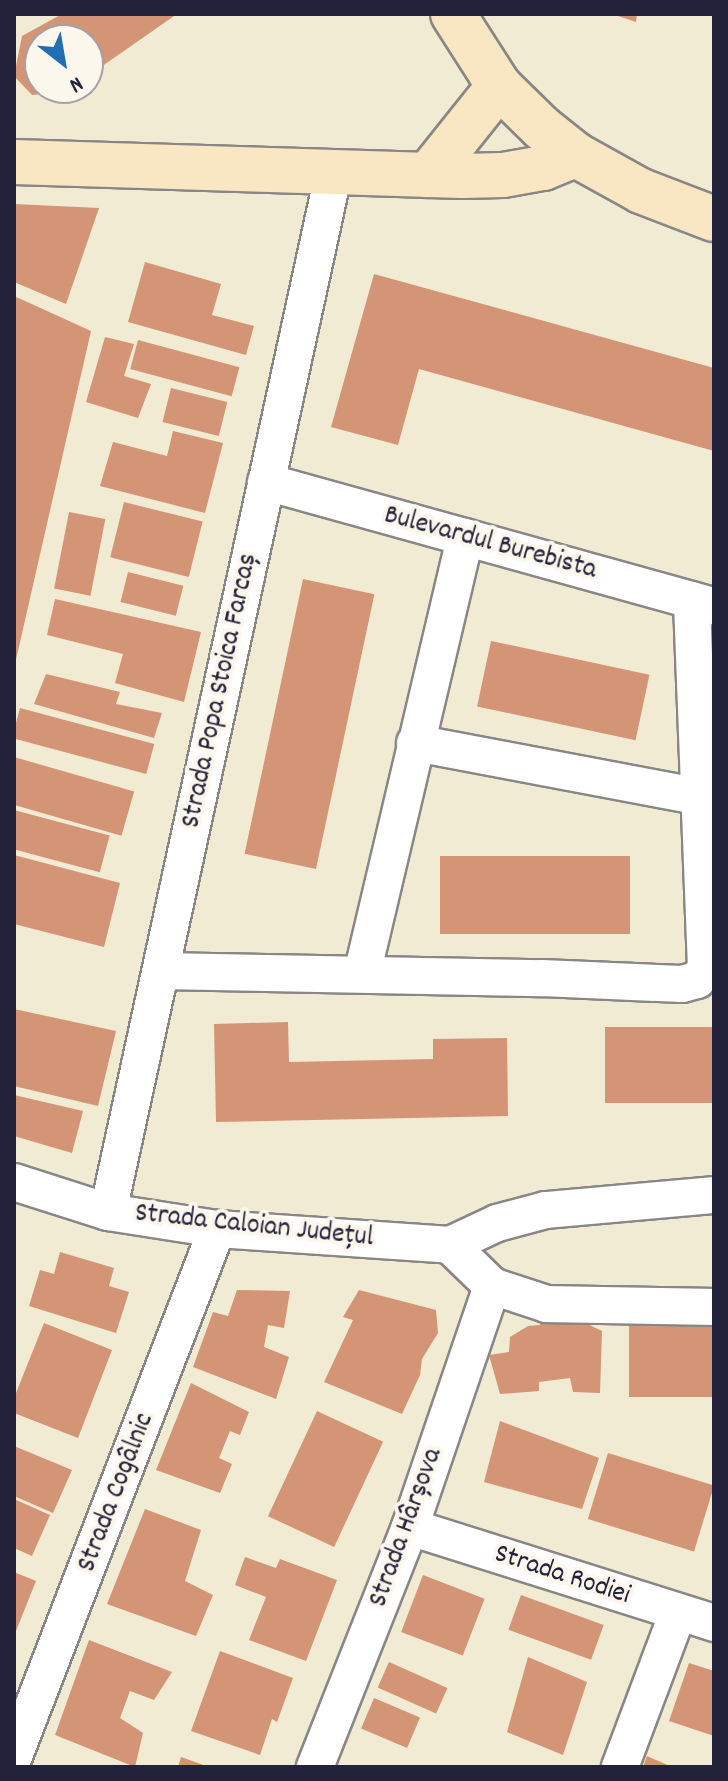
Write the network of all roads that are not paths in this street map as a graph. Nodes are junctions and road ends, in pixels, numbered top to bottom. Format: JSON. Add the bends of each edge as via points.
{"nodes":[{"id":1,"x":453,"y":14,"type":"edge"},
{"id":2,"x":499,"y":86,"type":"junction"},
{"id":3,"x":576,"y":155,"type":"junction"},
{"id":4,"x":14,"y":162,"type":"edge"},
{"id":5,"x":334,"y":171,"type":"junction"},
{"id":6,"x":428,"y":175,"type":"junction"},
{"id":7,"x":714,"y":219,"type":"edge"},
{"id":8,"x":266,"y":482,"type":"junction"},
{"id":9,"x":465,"y":537,"type":"junction"},
{"id":10,"x":703,"y":603,"type":"edge"},
{"id":11,"x":415,"y":743,"type":"junction"},
{"id":12,"x":700,"y":797,"type":"junction"},
{"id":13,"x":161,"y":971,"type":"junction"},
{"id":14,"x":362,"y":974,"type":"junction"},
{"id":15,"x":14,"y":1182,"type":"edge"},
{"id":16,"x":714,"y":1195,"type":"edge"},
{"id":17,"x":108,"y":1212,"type":"junction"},
{"id":18,"x":217,"y":1229,"type":"junction"},
{"id":19,"x":450,"y":1245,"type":"junction"},
{"id":20,"x":492,"y":1286,"type":"junction"},
{"id":21,"x":714,"y":1307,"type":"edge"},
{"id":22,"x":410,"y":1527,"type":"junction"},
{"id":23,"x":678,"y":1613,"type":"junction"},
{"id":24,"x":714,"y":1623,"type":"edge"},
{"id":25,"x":14,"y":1756,"type":"edge"},
{"id":26,"x":315,"y":1767,"type":"edge"},
{"id":27,"x":620,"y":1767,"type":"edge"}],
"edges":[{"from":1,"to":2,"type":"street"},
{"from":2,"to":3,"type":"street"},
{"from":2,"to":6,"type":"street"},
{"from":3,"to":6,"type":"street","via":[[503,175]]},
{"from":3,"to":7,"type":"street","via":[[641,191]]},
{"from":4,"to":5,"type":"street"},
{"from":5,"to":6,"type":"street"},
{"from":5,"to":8,"type":"street","name":"Strada Popa Stoica Farcaș"},
{"from":8,"to":9,"type":"street","name":"Bulevardul Burebista"},
{"from":8,"to":13,"type":"street","name":"Strada Popa Stoica Farcaș"},
{"from":9,"to":10,"type":"street","name":"Bulevardul Burebista"},
{"from":9,"to":11,"type":"street"},
{"from":10,"to":12,"type":"street"},
{"from":11,"to":12,"type":"street"},
{"from":11,"to":14,"type":"street"},
{"from":12,"to":14,"type":"street","via":[[706,968],[697,980],[682,984]]},
{"from":13,"to":14,"type":"street"},
{"from":13,"to":17,"type":"street","name":"Strada Popa Stoica Farcaș"},
{"from":15,"to":17,"type":"street","name":"Strada Caloian Județul"},
{"from":16,"to":19,"type":"street","name":"Strada Caloian Județul","via":[[546,1210],[497,1223]]},
{"from":17,"to":18,"type":"street","name":"Strada Caloian Județul"},
{"from":18,"to":19,"type":"street","name":"Strada Caloian Județul"},
{"from":18,"to":25,"type":"street","name":"Strada Cogâlnic"},
{"from":19,"to":20,"type":"street"},
{"from":20,"to":21,"type":"street","via":[[547,1304]]},
{"from":20,"to":22,"type":"street","name":"Strada Hârșova"},
{"from":22,"to":23,"type":"street","name":"Strada Rodiei"},
{"from":22,"to":26,"type":"street","name":"Strada Hârșova"},
{"from":23,"to":24,"type":"street","name":"Strada Rodiei"},
{"from":23,"to":27,"type":"street"}]}
